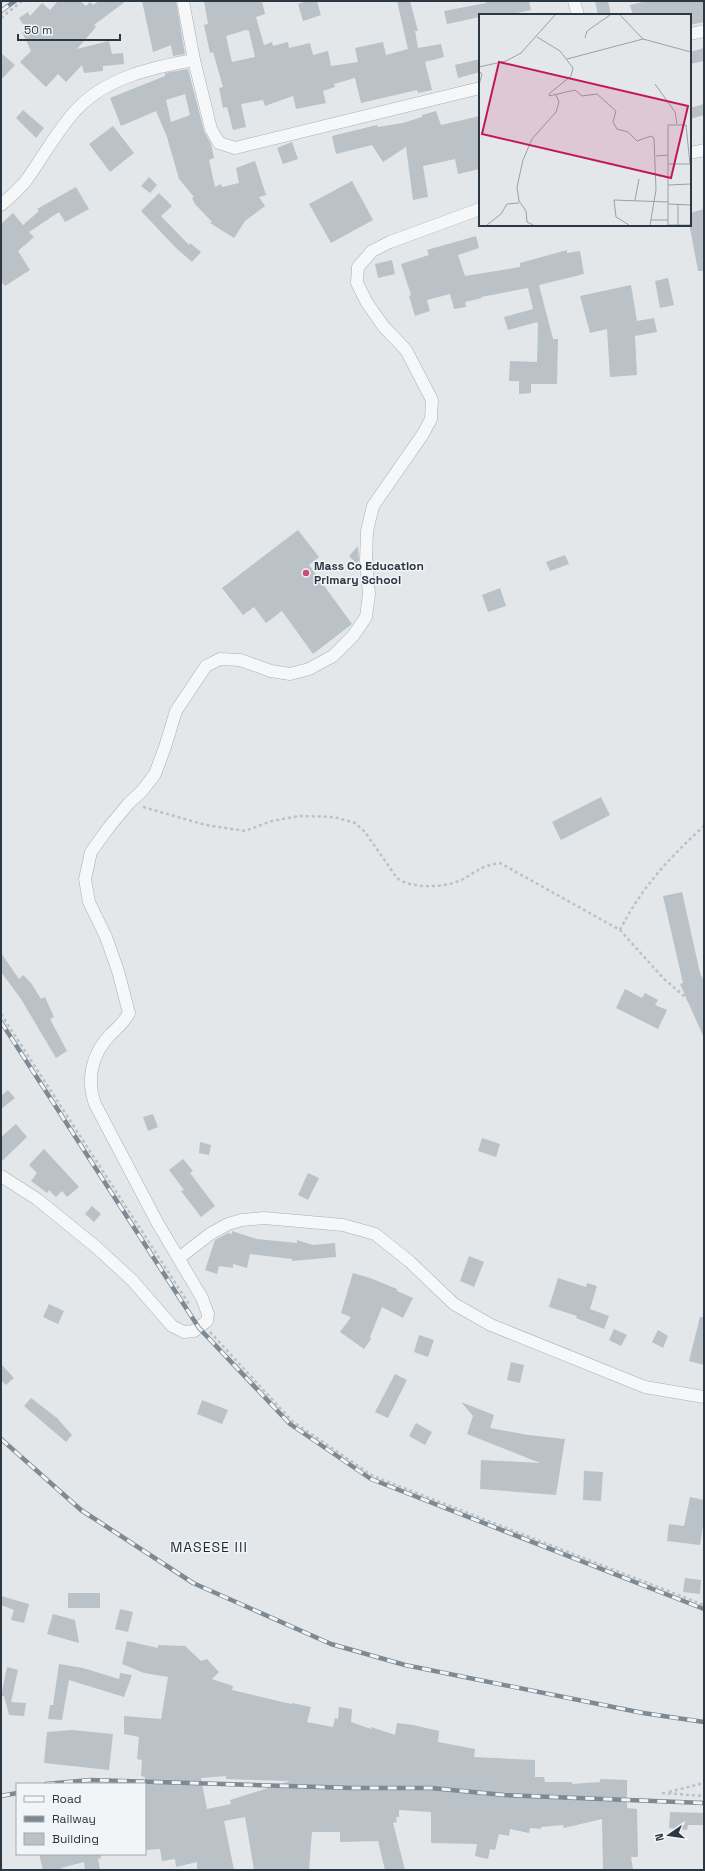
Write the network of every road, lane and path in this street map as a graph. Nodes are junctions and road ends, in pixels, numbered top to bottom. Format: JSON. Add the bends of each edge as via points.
{"nodes":[{"id":1,"x":22,"y":1,"type":"edge"},
{"id":2,"x":183,"y":1,"type":"edge"},
{"id":3,"x":574,"y":1,"type":"edge"},
{"id":4,"x":578,"y":14,"type":"edge"},
{"id":5,"x":1,"y":18,"type":"edge"},
{"id":6,"x":704,"y":31,"type":"edge"},
{"id":7,"x":691,"y":34,"type":"edge"},
{"id":8,"x":194,"y":60,"type":"junction"},
{"id":9,"x":479,"y":88,"type":"edge"},
{"id":10,"x":704,"y":150,"type":"edge"},
{"id":11,"x":691,"y":153,"type":"edge"},
{"id":12,"x":1,"y":205,"type":"edge"},
{"id":13,"x":479,"y":209,"type":"edge"},
{"id":14,"x":129,"y":803,"type":"junction"},
{"id":15,"x":704,"y":826,"type":"edge"},
{"id":16,"x":620,"y":930,"type":"junction"},
{"id":17,"x":704,"y":1013,"type":"edge"},
{"id":18,"x":1,"y":1014,"type":"edge"},
{"id":19,"x":1,"y":1176,"type":"edge"},
{"id":20,"x":179,"y":1258,"type":"junction"},
{"id":21,"x":190,"y":1306,"type":"dead end"},
{"id":22,"x":203,"y":1325,"type":"junction"},
{"id":23,"x":704,"y":1397,"type":"edge"},
{"id":24,"x":704,"y":1605,"type":"edge"},
{"id":25,"x":704,"y":1783,"type":"edge"},
{"id":26,"x":662,"y":1792,"type":"dead end"},
{"id":27,"x":666,"y":1793,"type":"junction"},
{"id":28,"x":704,"y":1796,"type":"edge"}],
"edges":[{"from":1,"to":5,"type":"path"},
{"from":2,"to":8,"type":"street"},
{"from":3,"to":4,"type":"street"},
{"from":6,"to":7,"type":"street"},
{"from":8,"to":9,"type":"street","via":[[211,129],[219,143],[235,148]]},
{"from":8,"to":12,"type":"street","via":[[164,65],[124,78],[102,89],[78,108],[24,183]]},
{"from":10,"to":11,"type":"street"},
{"from":13,"to":14,"type":"street","via":[[390,242],[372,251],[358,267],[357,283],[367,303],[384,328],[406,350],[432,400],[431,419],[423,434],[373,506],[367,532],[369,594],[366,617],[353,636],[333,656],[309,669],[290,674],[271,671],[240,660],[220,659],[206,666],[176,711],[155,774]]},
{"from":14,"to":16,"type":"path","via":[[206,825],[245,831],[272,821],[299,816],[334,817],[355,823],[365,832],[402,883],[426,887],[448,884],[460,881],[478,868],[500,863]]},
{"from":14,"to":20,"type":"street","via":[[91,852],[85,879],[89,902],[116,964],[129,1013],[122,1025],[110,1034],[98,1053],[90,1075],[90,1092],[157,1222]]},
{"from":15,"to":16,"type":"path","via":[[671,856],[630,909]]},
{"from":16,"to":17,"type":"path","via":[[664,979]]},
{"from":18,"to":21,"type":"path"},
{"from":19,"to":22,"type":"street","via":[[37,1200],[96,1247],[132,1280],[172,1326],[184,1332],[194,1331]]},
{"from":20,"to":22,"type":"street","via":[[207,1309],[208,1318]]},
{"from":20,"to":23,"type":"street","via":[[210,1234],[242,1220],[264,1218],[343,1225],[375,1234],[409,1260],[454,1304],[491,1325],[644,1387]]},
{"from":22,"to":24,"type":"path","via":[[292,1421],[373,1476]]},
{"from":25,"to":27,"type":"path"},
{"from":26,"to":27,"type":"path"},
{"from":27,"to":28,"type":"path"}]}
